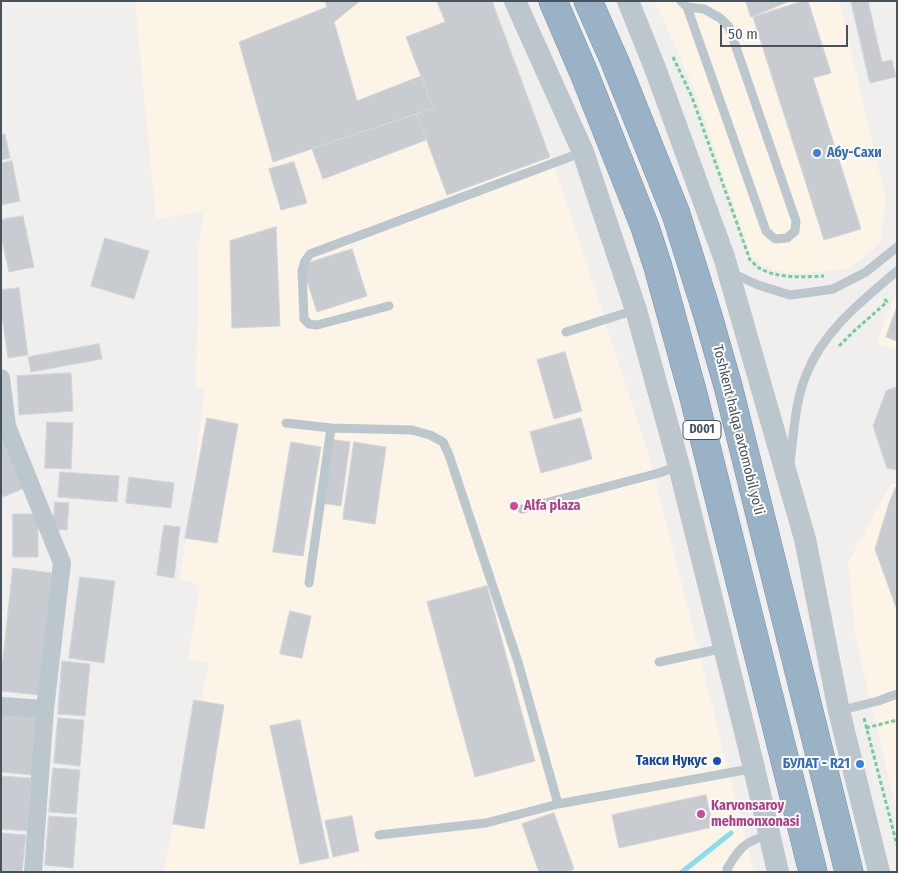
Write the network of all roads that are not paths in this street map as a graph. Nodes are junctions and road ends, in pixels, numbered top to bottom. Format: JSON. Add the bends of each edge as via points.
{"nodes":[{"id":1,"x":515,"y":1,"type":"edge"},
{"id":2,"x":553,"y":1,"type":"edge"},
{"id":3,"x":588,"y":1,"type":"edge"},
{"id":4,"x":628,"y":1,"type":"edge"},
{"id":5,"x":684,"y":4,"type":"edge"},
{"id":6,"x":584,"y":152,"type":"junction"},
{"id":7,"x":897,"y":246,"type":"edge"},
{"id":8,"x":727,"y":270,"type":"junction"},
{"id":9,"x":897,"y":271,"type":"edge"},
{"id":10,"x":388,"y":306,"type":"dead end"},
{"id":11,"x":636,"y":310,"type":"junction"},
{"id":12,"x":566,"y":332,"type":"dead end"},
{"id":13,"x":1,"y":378,"type":"edge"},
{"id":14,"x":286,"y":423,"type":"dead end"},
{"id":15,"x":331,"y":428,"type":"junction"},
{"id":16,"x":679,"y":466,"type":"junction"},
{"id":17,"x":522,"y":509,"type":"dead end"},
{"id":18,"x":805,"y":538,"type":"junction"},
{"id":19,"x":309,"y":583,"type":"dead end"},
{"id":20,"x":724,"y":648,"type":"junction"},
{"id":21,"x":659,"y":662,"type":"dead end"},
{"id":22,"x":897,"y":694,"type":"edge"},
{"id":23,"x":1,"y":706,"type":"edge"},
{"id":24,"x":45,"y":709,"type":"junction"},
{"id":25,"x":839,"y":711,"type":"junction"},
{"id":26,"x":754,"y":768,"type":"junction"},
{"id":27,"x":558,"y":804,"type":"junction"},
{"id":28,"x":379,"y":835,"type":"dead end"},
{"id":29,"x":769,"y":835,"type":"junction"},
{"id":30,"x":33,"y":872,"type":"edge"},
{"id":31,"x":728,"y":872,"type":"edge"},
{"id":32,"x":778,"y":872,"type":"edge"},
{"id":33,"x":813,"y":872,"type":"edge"},
{"id":34,"x":849,"y":872,"type":"edge"},
{"id":35,"x":878,"y":872,"type":"edge"}],
"edges":[{"from":1,"to":6,"type":"street"},
{"from":2,"to":33,"type":"highway","number":"D001","via":[[645,227],[658,267]]},
{"from":3,"to":34,"type":"highway","name":"Toshkent halqa avtomobil yo'li","number":"D001","via":[[676,214],[708,316]]},
{"from":4,"to":8,"type":"street"},
{"from":5,"to":5,"type":"lane","via":[[766,231],[775,239],[787,238],[795,231],[796,221],[729,27],[704,9]]},
{"from":6,"to":10,"type":"lane","via":[[310,254],[305,262],[302,271],[304,319],[309,324],[316,325]]},
{"from":6,"to":11,"type":"street"},
{"from":7,"to":8,"type":"lane","via":[[866,272],[833,289],[813,292],[790,295],[758,285]]},
{"from":8,"to":18,"type":"street"},
{"from":9,"to":18,"type":"lane","via":[[849,313],[820,347],[806,373],[798,403],[790,468]]},
{"from":11,"to":12,"type":"lane"},
{"from":11,"to":16,"type":"street"},
{"from":13,"to":24,"type":"street","via":[[6,426],[62,564]]},
{"from":14,"to":15,"type":"lane"},
{"from":15,"to":19,"type":"lane"},
{"from":15,"to":27,"type":"lane","via":[[412,430],[442,442],[518,662]]},
{"from":16,"to":17,"type":"lane"},
{"from":16,"to":20,"type":"street"},
{"from":18,"to":25,"type":"street"},
{"from":20,"to":21,"type":"lane"},
{"from":20,"to":26,"type":"street"},
{"from":22,"to":25,"type":"lane"},
{"from":23,"to":24,"type":"street"},
{"from":24,"to":30,"type":"street"},
{"from":25,"to":35,"type":"street"},
{"from":26,"to":27,"type":"lane"},
{"from":26,"to":29,"type":"street"},
{"from":27,"to":28,"type":"lane","via":[[486,823]]},
{"from":29,"to":31,"type":"lane","via":[[755,838],[737,851]]},
{"from":29,"to":32,"type":"street"}]}
